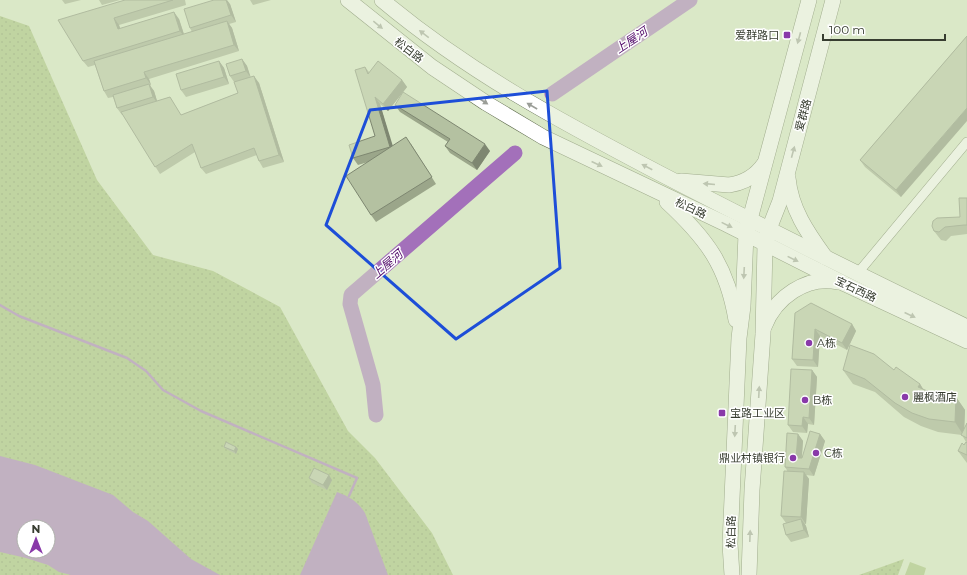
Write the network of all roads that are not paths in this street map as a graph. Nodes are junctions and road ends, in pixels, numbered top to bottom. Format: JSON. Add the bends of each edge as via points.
{"nodes":[{"id":1,"x":348,"y":0,"type":"edge"},
{"id":2,"x":382,"y":0,"type":"edge"},
{"id":3,"x":809,"y":0,"type":"edge"},
{"id":4,"x":833,"y":0,"type":"edge"},
{"id":5,"x":967,"y":142,"type":"edge"},
{"id":6,"x":766,"y":160,"type":"junction"},
{"id":7,"x":788,"y":172,"type":"junction"},
{"id":8,"x":673,"y":181,"type":"junction"},
{"id":9,"x":653,"y":190,"type":"junction"},
{"id":10,"x":748,"y":227,"type":"junction"},
{"id":11,"x":769,"y":229,"type":"junction"},
{"id":12,"x":765,"y":245,"type":"junction"},
{"id":13,"x":826,"y":259,"type":"junction"},
{"id":14,"x":857,"y":274,"type":"junction"},
{"id":15,"x":845,"y":284,"type":"junction"},
{"id":16,"x":967,"y":327,"type":"edge"},
{"id":17,"x":763,"y":334,"type":"junction"},
{"id":18,"x":739,"y":338,"type":"junction"},
{"id":19,"x":967,"y":341,"type":"edge"},
{"id":20,"x":732,"y":575,"type":"edge"},
{"id":21,"x":749,"y":575,"type":"edge"}],
"edges":[{"from":1,"to":9,"type":"main road","name":"松白路","one_way":true,"via":[[411,51],[486,104],[566,149]]},
{"from":8,"to":2,"type":"main road","name":"松白路","one_way":true,"via":[[553,118],[498,85],[445,49]]},
{"from":3,"to":6,"type":"main road","one_way":true},
{"from":7,"to":4,"type":"main road","name":"爱群路","one_way":true},
{"from":5,"to":14,"type":"street"},
{"from":6,"to":8,"type":"main road","one_way":true,"via":[[752,178],[736,184]]},
{"from":6,"to":10,"type":"main road"},
{"from":7,"to":11,"type":"main road","name":"爱群路"},
{"from":7,"to":13,"type":"main road","via":[[796,211]]},
{"from":8,"to":10,"type":"main road","name":"松白路"},
{"from":9,"to":10,"type":"main road","name":"松白路","one_way":true},
{"from":9,"to":18,"type":"main road","via":[[680,214],[716,257],[730,291]]},
{"from":10,"to":11,"type":"main road","name":"松白路"},
{"from":10,"to":12,"type":"main road","name":"宝石西路"},
{"from":10,"to":18,"type":"main road","name":"松白路","one_way":true},
{"from":11,"to":12,"type":"main road","name":"松白路"},
{"from":11,"to":13,"type":"main road","name":"宝石西路"},
{"from":12,"to":15,"type":"main road","name":"宝石西路","one_way":true},
{"from":12,"to":17,"type":"main road","name":"松白路"},
{"from":13,"to":14,"type":"main road","name":"宝石西路"},
{"from":14,"to":16,"type":"main road","name":"宝石西路"},
{"from":15,"to":17,"type":"main road","via":[[812,283],[793,290],[772,312]]},
{"from":15,"to":19,"type":"main road","name":"宝石西路","one_way":true},
{"from":21,"to":17,"type":"main road","name":"松白路","one_way":true},
{"from":18,"to":20,"type":"main road","name":"松白路","one_way":true,"via":[[730,544]]}]}
